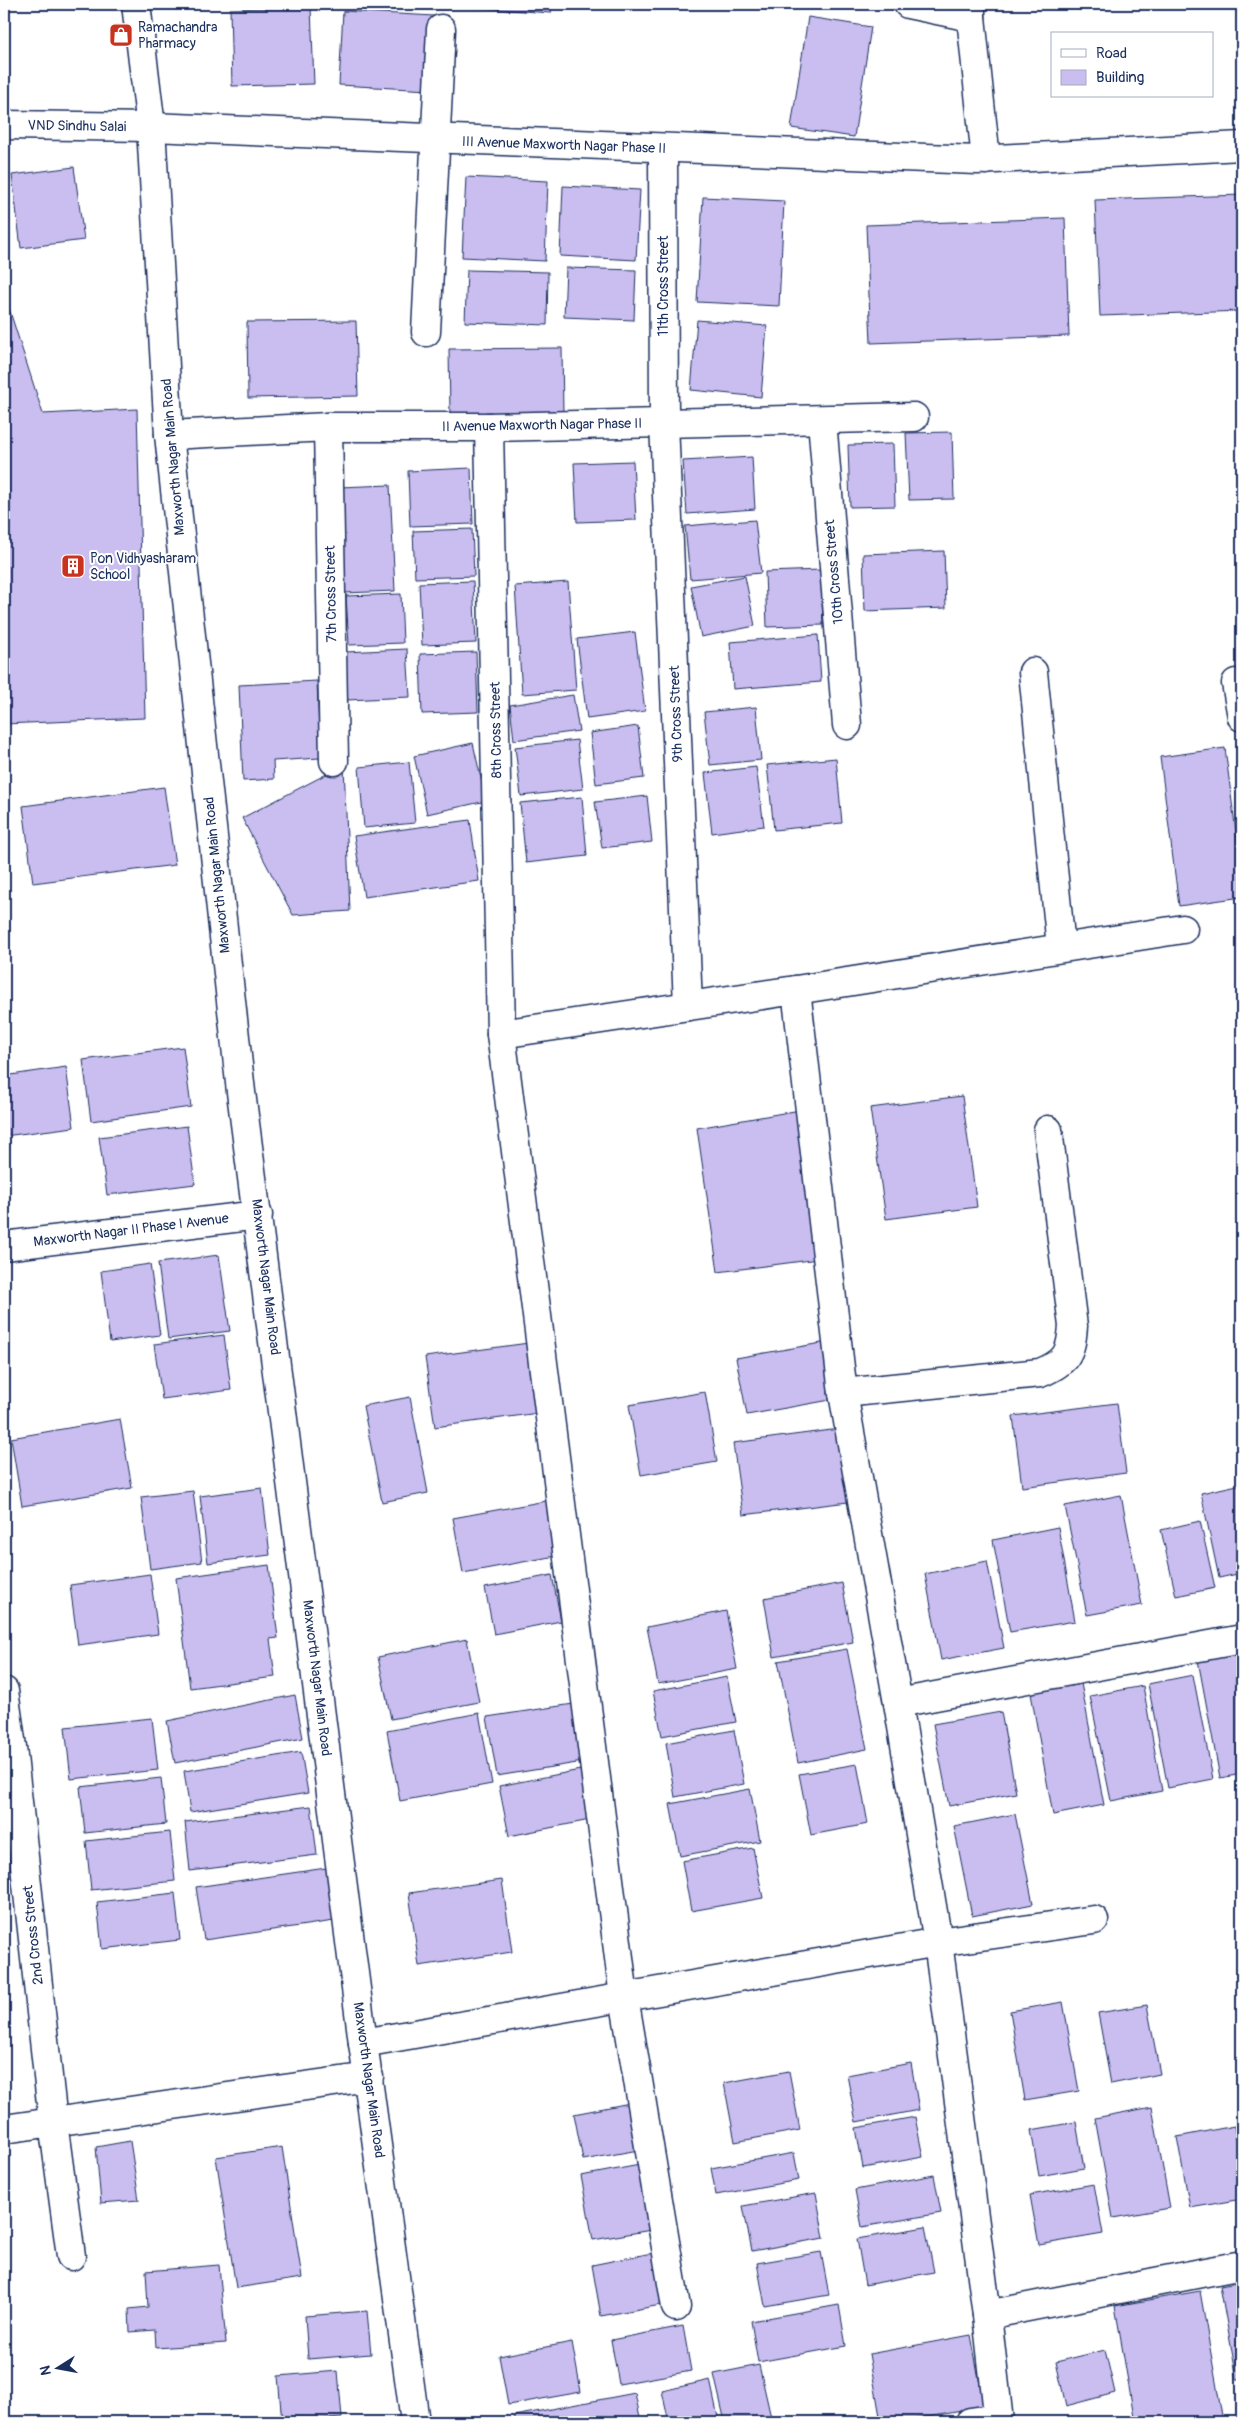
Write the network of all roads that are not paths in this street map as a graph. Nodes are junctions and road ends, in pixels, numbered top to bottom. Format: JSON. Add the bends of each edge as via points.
{"nodes":[{"id":1,"x":136,"y":4,"type":"edge"},
{"id":2,"x":908,"y":4,"type":"edge"},
{"id":3,"x":971,"y":10,"type":"edge"},
{"id":4,"x":441,"y":29,"type":"dead end"},
{"id":5,"x":4,"y":125,"type":"edge"},
{"id":6,"x":151,"y":128,"type":"junction"},
{"id":7,"x":435,"y":139,"type":"junction"},
{"id":8,"x":1242,"y":146,"type":"edge"},
{"id":9,"x":663,"y":149,"type":"junction"},
{"id":10,"x":982,"y":160,"type":"junction"},
{"id":11,"x":426,"y":332,"type":"dead end"},
{"id":12,"x":914,"y":417,"type":"dead end"},
{"id":13,"x":822,"y":420,"type":"junction"},
{"id":14,"x":664,"y":422,"type":"junction"},
{"id":15,"x":489,"y":427,"type":"junction"},
{"id":16,"x":328,"y":428,"type":"junction"},
{"id":17,"x":169,"y":435,"type":"junction"},
{"id":18,"x":1033,"y":672,"type":"dead end"},
{"id":19,"x":1236,"y":682,"type":"dead end"},
{"id":20,"x":1242,"y":717,"type":"edge"},
{"id":21,"x":847,"y":725,"type":"dead end"},
{"id":22,"x":334,"y":761,"type":"dead end"},
{"id":23,"x":1183,"y":929,"type":"dead end"},
{"id":24,"x":1061,"y":948,"type":"junction"},
{"id":25,"x":796,"y":990,"type":"junction"},
{"id":26,"x":688,"y":1006,"type":"junction"},
{"id":27,"x":501,"y":1034,"type":"junction"},
{"id":28,"x":1048,"y":1130,"type":"dead end"},
{"id":29,"x":258,"y":1215,"type":"junction"},
{"id":30,"x":4,"y":1246,"type":"edge"},
{"id":31,"x":843,"y":1394,"type":"junction"},
{"id":32,"x":1242,"y":1639,"type":"edge"},
{"id":33,"x":4,"y":1691,"type":"edge"},
{"id":34,"x":898,"y":1703,"type":"junction"},
{"id":35,"x":1094,"y":1920,"type":"dead end"},
{"id":36,"x":938,"y":1942,"type":"junction"},
{"id":37,"x":624,"y":1997,"type":"junction"},
{"id":38,"x":363,"y":2043,"type":"junction"},
{"id":39,"x":369,"y":2078,"type":"junction"},
{"id":40,"x":53,"y":2122,"type":"junction"},
{"id":41,"x":4,"y":2129,"type":"edge"},
{"id":42,"x":71,"y":2256,"type":"dead end"},
{"id":43,"x":1242,"y":2265,"type":"edge"},
{"id":44,"x":676,"y":2307,"type":"dead end"},
{"id":45,"x":987,"y":2315,"type":"junction"},
{"id":46,"x":998,"y":2420,"type":"edge"},
{"id":47,"x":415,"y":2422,"type":"edge"},
{"id":48,"x":970,"y":2422,"type":"edge"}],
"edges":[{"from":1,"to":6,"type":"street","name":"Maxworth Nagar Main Road"},
{"from":2,"to":3,"type":"street"},
{"from":3,"to":10,"type":"street"},
{"from":4,"to":7,"type":"street"},
{"from":5,"to":6,"type":"street","name":"VND Sindhu Salai"},
{"from":6,"to":7,"type":"street","name":"III Avenue Maxworth Nagar Phase II"},
{"from":6,"to":17,"type":"street","name":"Maxworth Nagar Main Road"},
{"from":7,"to":9,"type":"street","name":"III Avenue Maxworth Nagar Phase II"},
{"from":7,"to":11,"type":"street"},
{"from":8,"to":10,"type":"street","name":"III Avenue Maxworth Nagar Phase II"},
{"from":9,"to":10,"type":"street","name":"III Avenue Maxworth Nagar Phase II"},
{"from":9,"to":14,"type":"street","name":"11th Cross Street"},
{"from":12,"to":13,"type":"street","name":"II Avenue Maxworth Nagar Phase II"},
{"from":13,"to":14,"type":"street","name":"II Avenue Maxworth Nagar Phase II"},
{"from":13,"to":21,"type":"street","name":"10th Cross Street"},
{"from":14,"to":15,"type":"street","name":"II Avenue Maxworth Nagar Phase II"},
{"from":14,"to":26,"type":"street","name":"9th Cross Street"},
{"from":15,"to":16,"type":"street","name":"II Avenue Maxworth Nagar Phase II"},
{"from":15,"to":27,"type":"street","name":"8th Cross Street"},
{"from":16,"to":17,"type":"street","name":"II Avenue Maxworth Nagar Phase II"},
{"from":16,"to":22,"type":"street","name":"7th Cross Street"},
{"from":17,"to":29,"type":"street","name":"Maxworth Nagar Main Road","via":[[241,1092]]},
{"from":18,"to":24,"type":"street"},
{"from":19,"to":20,"type":"street"},
{"from":23,"to":24,"type":"street"},
{"from":24,"to":25,"type":"street"},
{"from":25,"to":26,"type":"street"},
{"from":25,"to":31,"type":"street"},
{"from":26,"to":27,"type":"street"},
{"from":27,"to":37,"type":"street","name":"8th Cross Street"},
{"from":28,"to":31,"type":"street","via":[[1073,1326],[1072,1347],[1057,1366],[1040,1373]]},
{"from":29,"to":30,"type":"street","name":"Maxworth Nagar II Phase I Avenue"},
{"from":29,"to":38,"type":"street","name":"Maxworth Nagar Main Road"},
{"from":31,"to":34,"type":"street"},
{"from":32,"to":34,"type":"street"},
{"from":33,"to":40,"type":"street","name":"2nd Cross Street"},
{"from":34,"to":36,"type":"street"},
{"from":35,"to":36,"type":"street"},
{"from":36,"to":37,"type":"street"},
{"from":36,"to":45,"type":"street"},
{"from":37,"to":38,"type":"street"},
{"from":37,"to":44,"type":"street","name":"8th Cross Street"},
{"from":38,"to":39,"type":"street","name":"Maxworth Nagar Main Road"},
{"from":39,"to":40,"type":"street"},
{"from":39,"to":47,"type":"street","name":"Maxworth Nagar Main Road"},
{"from":40,"to":41,"type":"street"},
{"from":40,"to":42,"type":"street","name":"2nd Cross Street"},
{"from":43,"to":45,"type":"street"},
{"from":45,"to":46,"type":"street"},
{"from":46,"to":48,"type":"street"}]}
